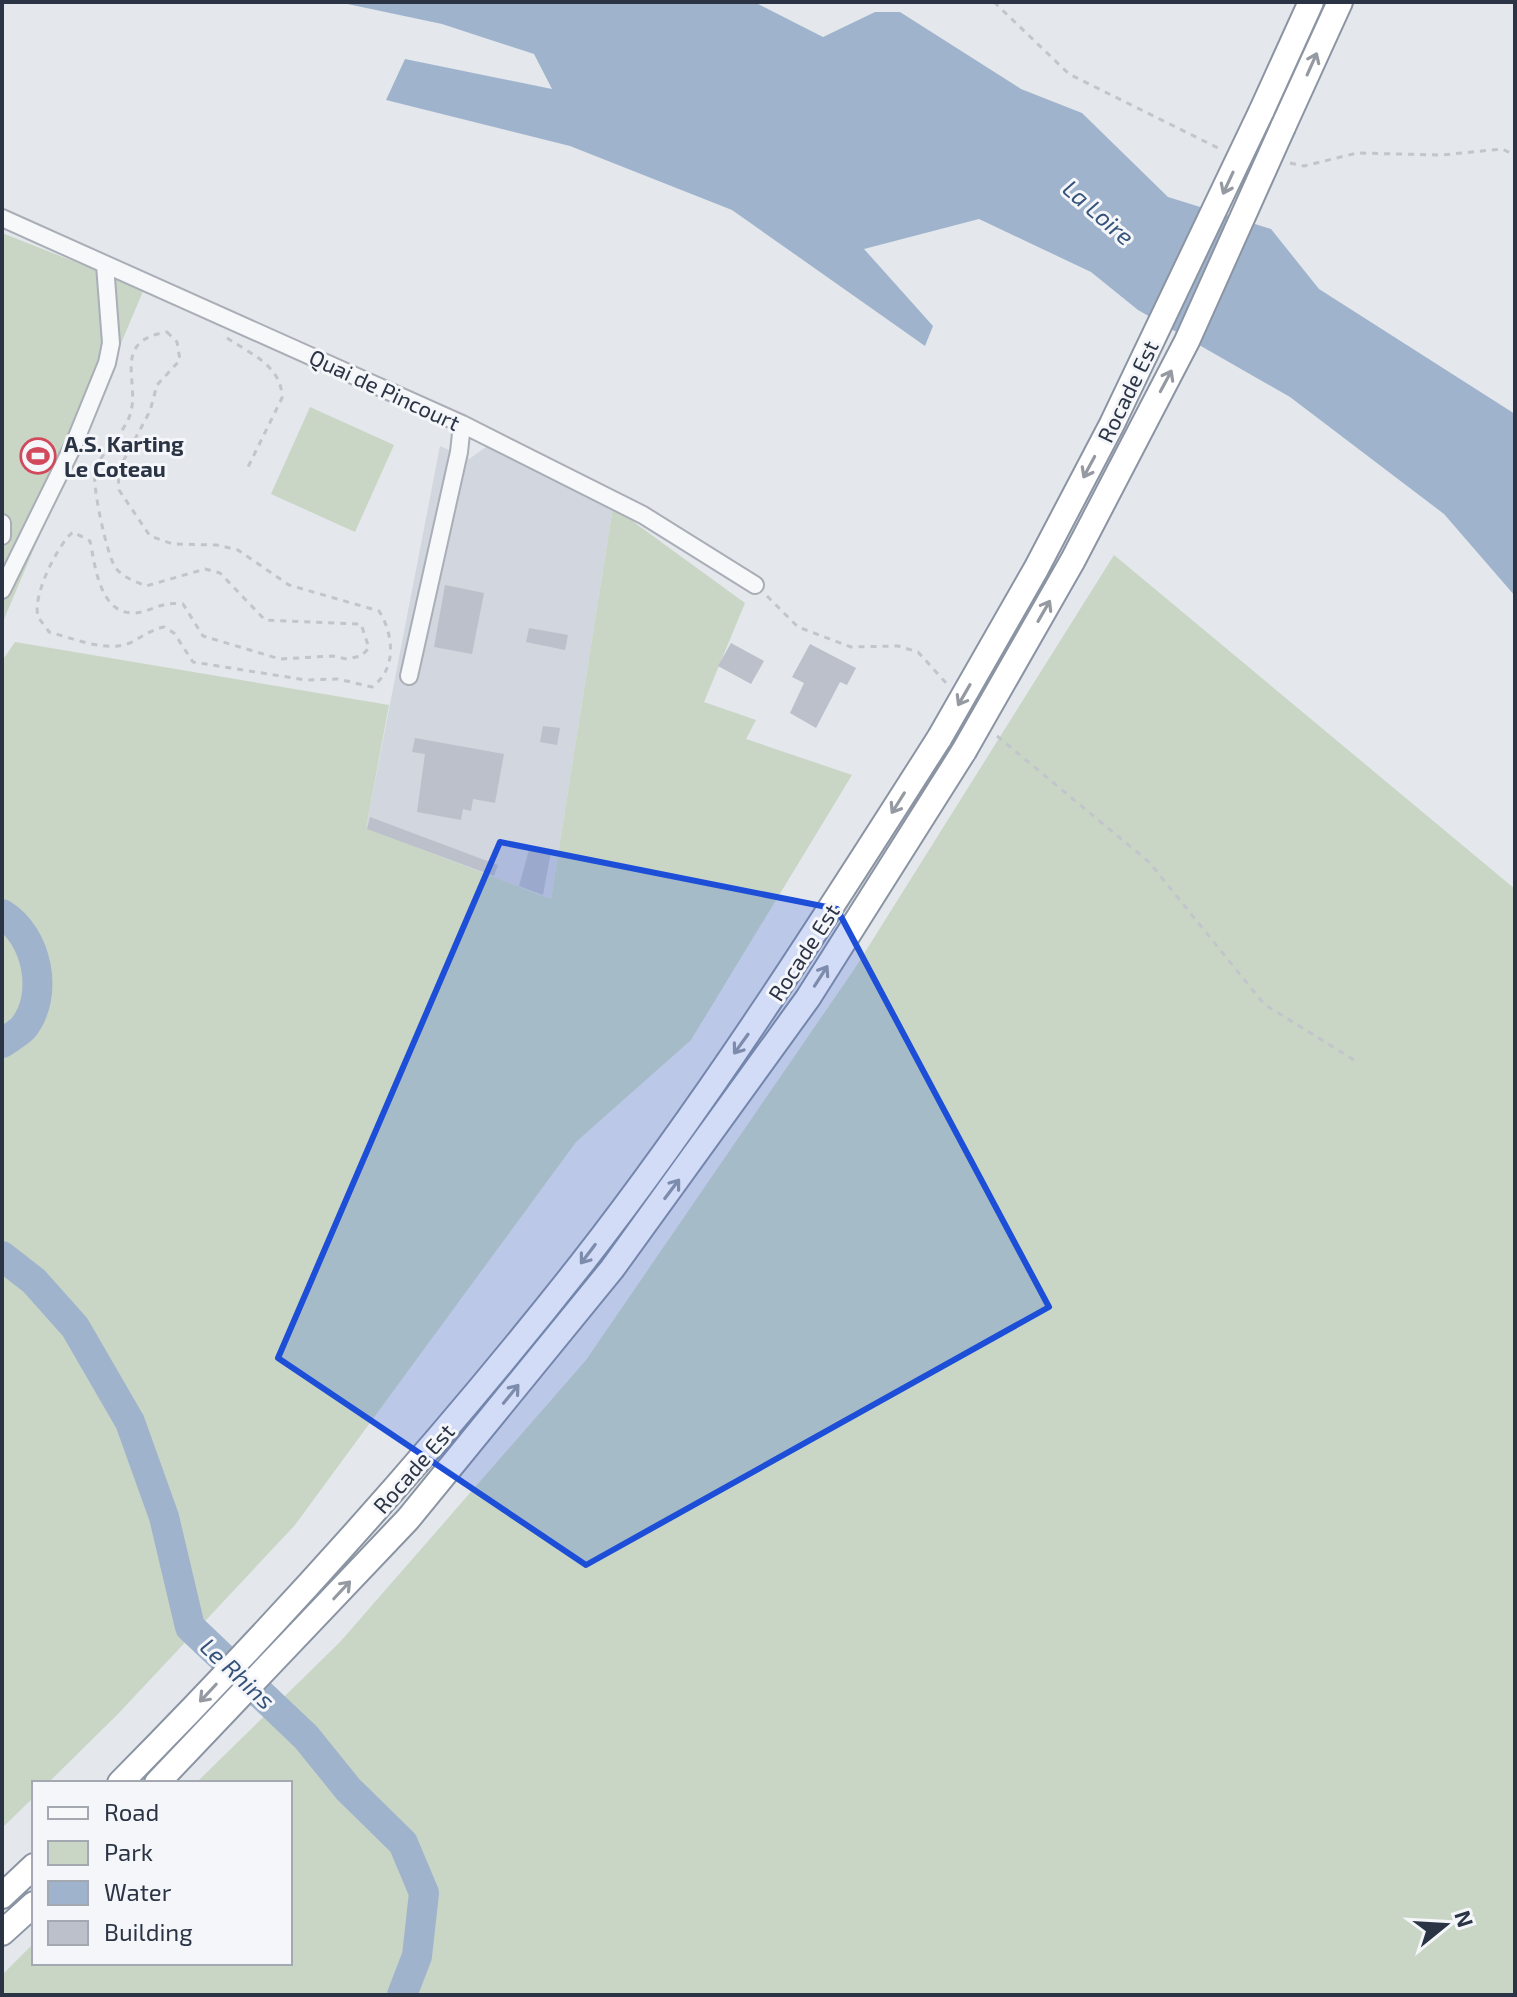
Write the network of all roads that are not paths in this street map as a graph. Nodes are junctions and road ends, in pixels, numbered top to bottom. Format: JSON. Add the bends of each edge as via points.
{"nodes":[{"id":1,"x":1311,"y":2,"type":"edge"},
{"id":2,"x":1340,"y":2,"type":"edge"},
{"id":3,"x":2,"y":218,"type":"edge"},
{"id":4,"x":105,"y":265,"type":"junction"},
{"id":5,"x":462,"y":424,"type":"junction"},
{"id":6,"x":2,"y":523,"type":"edge"},
{"id":7,"x":2,"y":536,"type":"edge"},
{"id":8,"x":755,"y":585,"type":"road end"},
{"id":9,"x":2,"y":590,"type":"edge"},
{"id":10,"x":409,"y":676,"type":"dead end"},
{"id":11,"x":122,"y":1781,"type":"edge"},
{"id":12,"x":159,"y":1781,"type":"edge"},
{"id":13,"x":32,"y":1868,"type":"edge"},
{"id":14,"x":2,"y":1896,"type":"edge"},
{"id":15,"x":32,"y":1906,"type":"edge"},
{"id":16,"x":2,"y":1933,"type":"edge"}],
"edges":[{"from":1,"to":11,"type":"highway","name":"Rocade Est","one_way":true,"bridge":true,"via":[[1112,424],[1036,569],[940,737],[774,999],[584,1260],[399,1485]]},
{"from":12,"to":2,"type":"highway","name":"Rocade Est","one_way":true,"bridge":true,"via":[[408,1519],[612,1269],[808,998],[964,751],[1073,560],[1187,341]]},
{"from":3,"to":4,"type":"street","name":"Quai de Pincourt"},
{"from":4,"to":5,"type":"street","name":"Quai de Pincourt"},
{"from":4,"to":9,"type":"street","via":[[111,343],[107,363],[74,444]]},
{"from":5,"to":8,"type":"street","name":"Quai de Pincourt","via":[[643,515]]},
{"from":5,"to":10,"type":"street"},
{"from":6,"to":7,"type":"street"},
{"from":13,"to":14,"type":"highway"},
{"from":15,"to":16,"type":"highway"}]}
